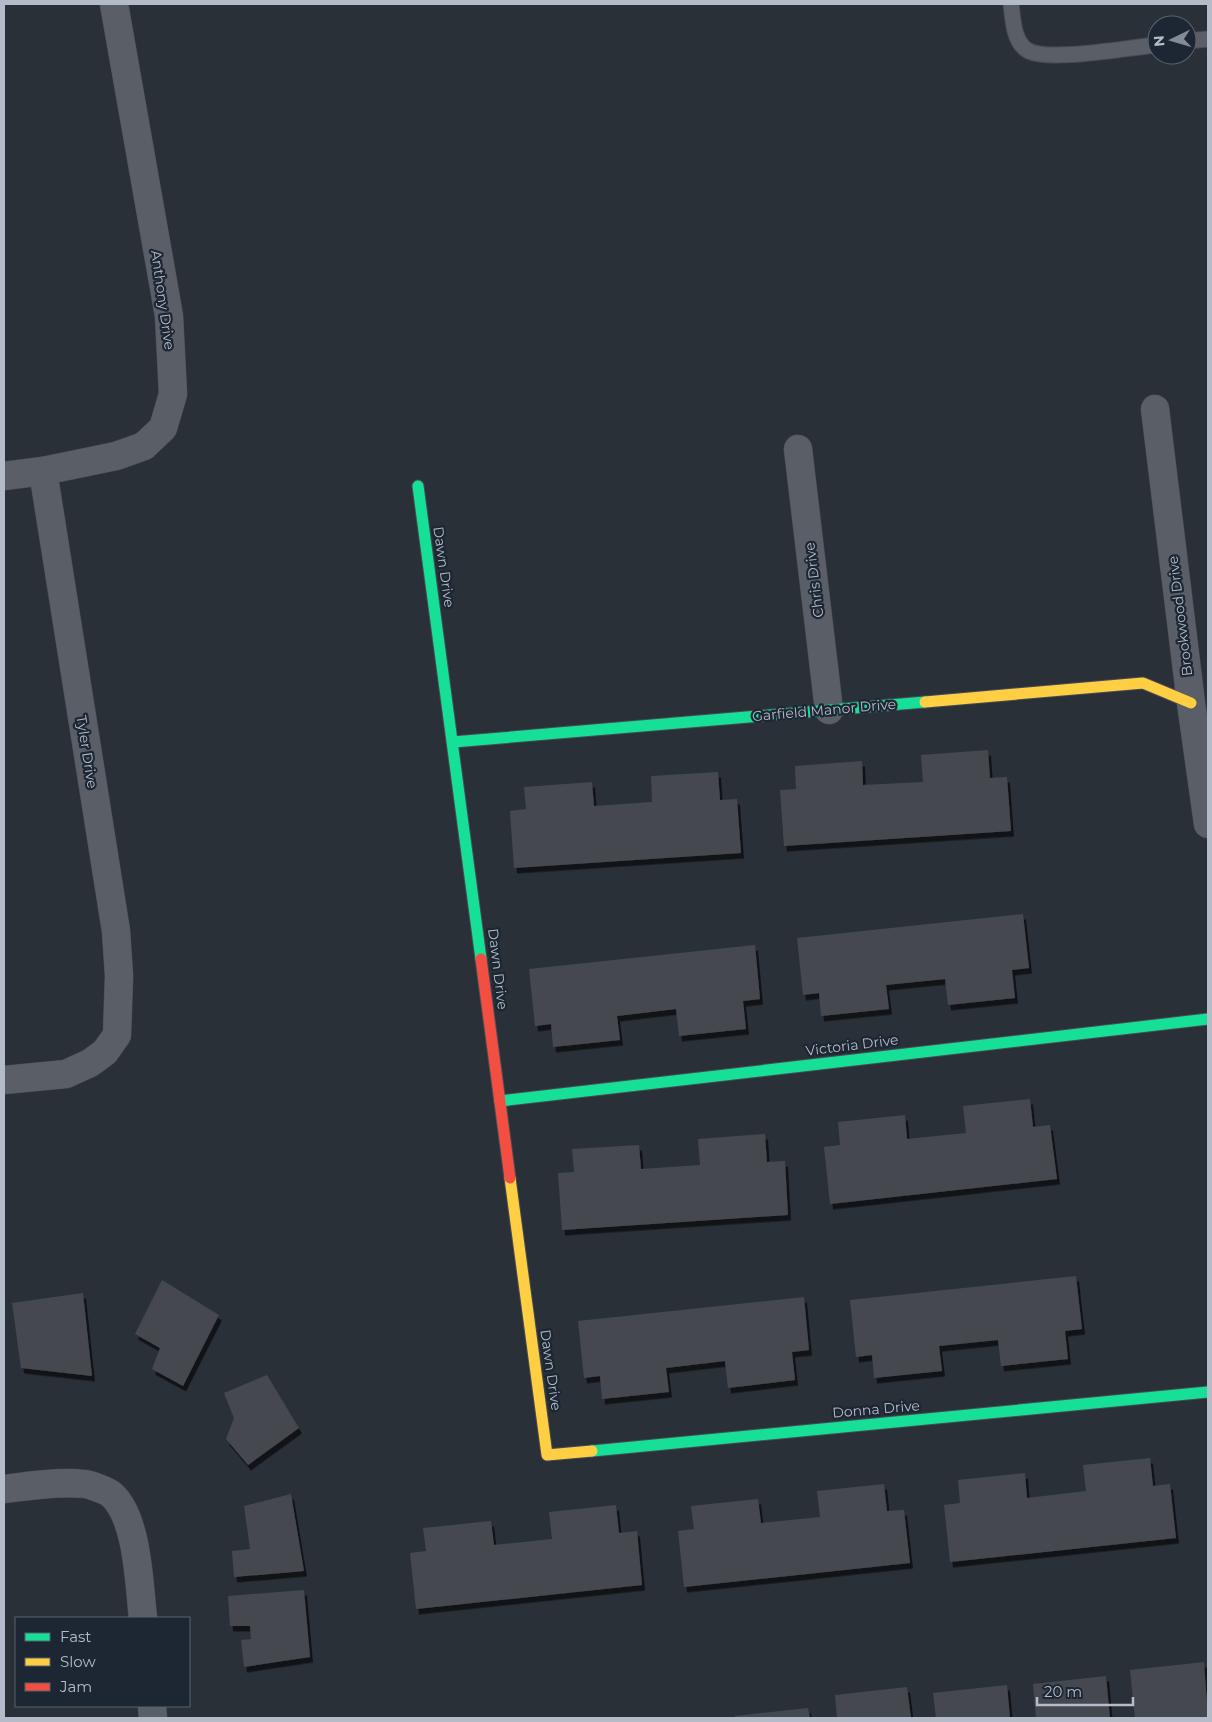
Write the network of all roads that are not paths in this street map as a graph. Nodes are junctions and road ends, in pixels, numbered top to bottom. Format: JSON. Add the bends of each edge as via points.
{"nodes":[{"id":1,"x":114,"y":4,"type":"edge"},
{"id":2,"x":1011,"y":4,"type":"edge"},
{"id":3,"x":1147,"y":46,"type":"edge"},
{"id":4,"x":1155,"y":409,"type":"dead end"},
{"id":5,"x":798,"y":449,"type":"dead end"},
{"id":6,"x":43,"y":471,"type":"junction"},
{"id":7,"x":4,"y":476,"type":"edge"},
{"id":8,"x":418,"y":486,"type":"dead end"},
{"id":9,"x":1208,"y":680,"type":"edge"},
{"id":10,"x":830,"y":710,"type":"junction"},
{"id":11,"x":1199,"y":711,"type":"edge"},
{"id":12,"x":453,"y":742,"type":"junction"},
{"id":13,"x":1208,"y":824,"type":"edge"},
{"id":14,"x":1208,"y":1019,"type":"edge"},
{"id":15,"x":4,"y":1080,"type":"edge"},
{"id":16,"x":500,"y":1101,"type":"junction"},
{"id":17,"x":1208,"y":1392,"type":"edge"},
{"id":18,"x":548,"y":1456,"type":"joint"},
{"id":19,"x":4,"y":1489,"type":"edge"},
{"id":20,"x":143,"y":1617,"type":"edge"}],
"edges":[{"from":1,"to":6,"type":"street","name":"Anthony Drive","via":[[169,316],[173,394],[163,428],[144,446],[116,456]]},
{"from":2,"to":3,"type":"lane","via":[[1018,37],[1027,50],[1042,55]]},
{"from":4,"to":11,"type":"street","name":"Brookwood Drive"},
{"from":5,"to":10,"type":"street","name":"Chris Drive"},
{"from":6,"to":7,"type":"street","name":"Anthony Drive"},
{"from":6,"to":15,"type":"street","name":"Tyler Drive","via":[[116,931],[119,976],[117,1035],[105,1052],[66,1074]]},
{"from":8,"to":12,"type":"street","name":"Dawn Drive"},
{"from":9,"to":11,"type":"street"},
{"from":10,"to":11,"type":"street","name":"Garfield Manor Drive","via":[[1143,683]]},
{"from":10,"to":12,"type":"street","name":"Garfield Manor Drive"},
{"from":11,"to":13,"type":"street","name":"Brookwood Drive"},
{"from":12,"to":16,"type":"street","name":"Dawn Drive"},
{"from":14,"to":16,"type":"street","name":"Victoria Drive"},
{"from":16,"to":18,"type":"street","name":"Dawn Drive"},
{"from":17,"to":18,"type":"street","name":"Donna Drive"},
{"from":19,"to":20,"type":"street","via":[[85,1484],[111,1494],[130,1527]]}]}
